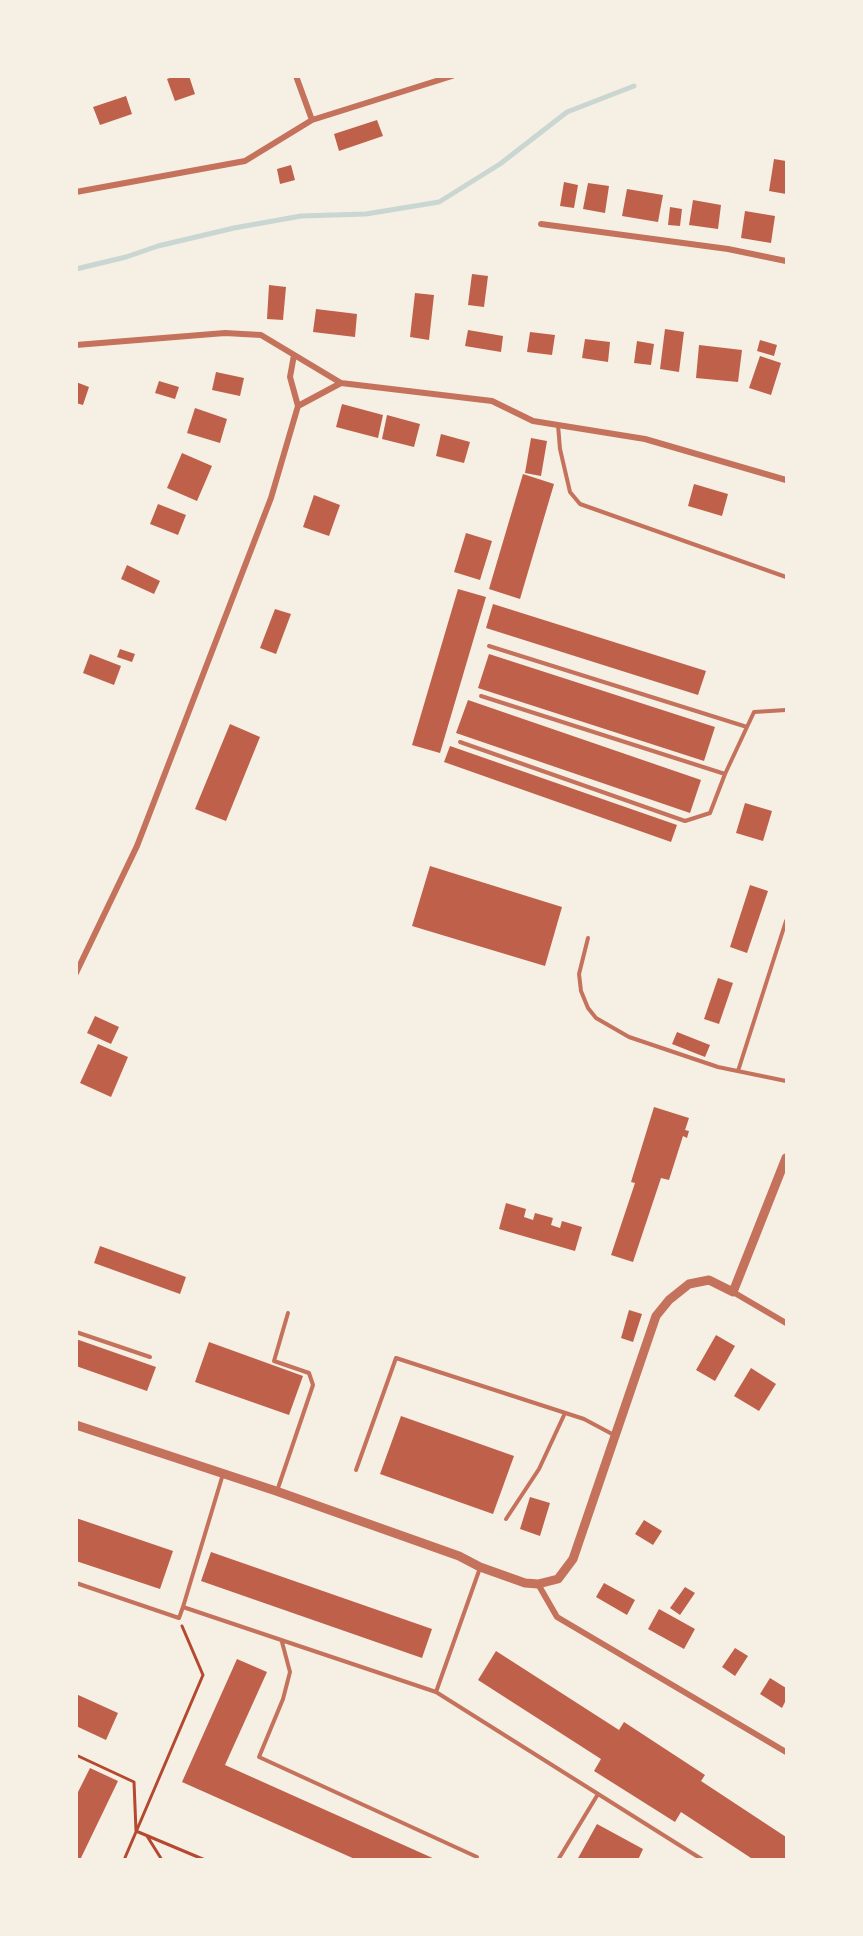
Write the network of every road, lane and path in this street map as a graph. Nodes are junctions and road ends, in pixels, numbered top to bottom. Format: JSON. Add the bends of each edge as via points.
{"nodes":[{"id":1,"x":296,"y":76,"type":"edge"},
{"id":2,"x":452,"y":76,"type":"edge"},
{"id":3,"x":312,"y":120,"type":"junction"},
{"id":4,"x":76,"y":192,"type":"edge"},
{"id":5,"x":541,"y":224,"type":"dead end"},
{"id":6,"x":786,"y":261,"type":"edge"},
{"id":7,"x":76,"y":345,"type":"edge"},
{"id":8,"x":294,"y":355,"type":"junction"},
{"id":9,"x":341,"y":383,"type":"junction"},
{"id":10,"x":298,"y":406,"type":"junction"},
{"id":11,"x":558,"y":425,"type":"junction"},
{"id":12,"x":786,"y":480,"type":"edge"},
{"id":13,"x":786,"y":577,"type":"edge"},
{"id":14,"x":489,"y":646,"type":"dead end"},
{"id":15,"x":481,"y":696,"type":"dead end"},
{"id":16,"x":786,"y":710,"type":"edge"},
{"id":17,"x":747,"y":727,"type":"junction"},
{"id":18,"x":460,"y":742,"type":"dead end"},
{"id":19,"x":725,"y":774,"type":"junction"},
{"id":20,"x":786,"y":921,"type":"edge"},
{"id":21,"x":588,"y":938,"type":"dead end"},
{"id":22,"x":76,"y":973,"type":"edge"},
{"id":23,"x":738,"y":1071,"type":"junction"},
{"id":24,"x":786,"y":1081,"type":"edge"},
{"id":25,"x":786,"y":1158,"type":"edge"},
{"id":26,"x":733,"y":1292,"type":"junction"},
{"id":27,"x":288,"y":1313,"type":"dead end"},
{"id":28,"x":786,"y":1323,"type":"edge"},
{"id":29,"x":76,"y":1332,"type":"edge"},
{"id":30,"x":150,"y":1357,"type":"dead end"},
{"id":31,"x":565,"y":1413,"type":"junction"},
{"id":32,"x":76,"y":1425,"type":"edge"},
{"id":33,"x":615,"y":1435,"type":"junction"},
{"id":34,"x":356,"y":1470,"type":"dead end"},
{"id":35,"x":224,"y":1474,"type":"junction"},
{"id":36,"x":276,"y":1491,"type":"junction"},
{"id":37,"x":506,"y":1518,"type":"dead end"},
{"id":38,"x":480,"y":1567,"type":"junction"},
{"id":39,"x":76,"y":1583,"type":"edge"},
{"id":40,"x":538,"y":1584,"type":"junction"},
{"id":41,"x":183,"y":1607,"type":"junction"},
{"id":42,"x":179,"y":1618,"type":"junction"},
{"id":43,"x":281,"y":1641,"type":"junction"},
{"id":44,"x":436,"y":1692,"type":"junction"},
{"id":45,"x":786,"y":1752,"type":"edge"},
{"id":46,"x":76,"y":1755,"type":"edge"},
{"id":47,"x":598,"y":1794,"type":"junction"},
{"id":48,"x":136,"y":1831,"type":"junction"},
{"id":49,"x":147,"y":1835,"type":"junction"},
{"id":50,"x":477,"y":1859,"type":"edge"},
{"id":51,"x":124,"y":1860,"type":"edge"},
{"id":52,"x":162,"y":1860,"type":"edge"},
{"id":53,"x":205,"y":1860,"type":"edge"},
{"id":54,"x":558,"y":1860,"type":"edge"},
{"id":55,"x":703,"y":1860,"type":"edge"}],
"edges":[{"from":1,"to":3,"type":"street"},
{"from":2,"to":3,"type":"street"},
{"from":3,"to":4,"type":"street","via":[[245,161]]},
{"from":5,"to":6,"type":"street","via":[[728,249]]},
{"from":7,"to":8,"type":"street","via":[[225,333],[261,335]]},
{"from":8,"to":9,"type":"street"},
{"from":8,"to":10,"type":"street","via":[[290,377]]},
{"from":9,"to":10,"type":"street"},
{"from":9,"to":11,"type":"street","via":[[492,401],[534,422]]},
{"from":10,"to":22,"type":"street","via":[[271,498],[137,846]]},
{"from":11,"to":12,"type":"street","via":[[645,439]]},
{"from":11,"to":13,"type":"lane","via":[[570,492],[580,504]]},
{"from":14,"to":17,"type":"lane"},
{"from":15,"to":19,"type":"lane"},
{"from":16,"to":17,"type":"lane","via":[[754,712]]},
{"from":17,"to":19,"type":"lane"},
{"from":18,"to":19,"type":"lane","via":[[685,821],[710,813]]},
{"from":20,"to":23,"type":"lane"},
{"from":21,"to":23,"type":"lane","via":[[579,974],[581,991],[596,1018],[629,1037]]},
{"from":23,"to":24,"type":"lane"},
{"from":25,"to":26,"type":"street"},
{"from":26,"to":28,"type":"street"},
{"from":26,"to":33,"type":"street","via":[[709,1280],[689,1284],[669,1300],[656,1316]]},
{"from":27,"to":36,"type":"lane","via":[[274,1361],[309,1373],[313,1385]]},
{"from":29,"to":30,"type":"lane"},
{"from":31,"to":33,"type":"lane"},
{"from":31,"to":34,"type":"lane","via":[[396,1358]]},
{"from":31,"to":37,"type":"lane","via":[[539,1470]]},
{"from":32,"to":35,"type":"street"},
{"from":33,"to":40,"type":"street","via":[[573,1559],[558,1579]]},
{"from":35,"to":36,"type":"street"},
{"from":35,"to":41,"type":"lane"},
{"from":36,"to":38,"type":"street"},
{"from":38,"to":40,"type":"street"},
{"from":38,"to":44,"type":"lane"},
{"from":39,"to":42,"type":"lane"},
{"from":40,"to":45,"type":"street","via":[[557,1617]]},
{"from":41,"to":42,"type":"lane"},
{"from":41,"to":43,"type":"lane"},
{"from":42,"to":48,"type":"path","via":[[202,1675]]},
{"from":43,"to":44,"type":"lane"},
{"from":43,"to":50,"type":"lane","via":[[290,1671],[259,1757]]},
{"from":44,"to":47,"type":"lane"},
{"from":46,"to":48,"type":"path","via":[[134,1782]]},
{"from":47,"to":54,"type":"lane"},
{"from":47,"to":55,"type":"lane"},
{"from":48,"to":49,"type":"path"},
{"from":48,"to":51,"type":"path"},
{"from":49,"to":52,"type":"path"},
{"from":49,"to":53,"type":"path"}]}
